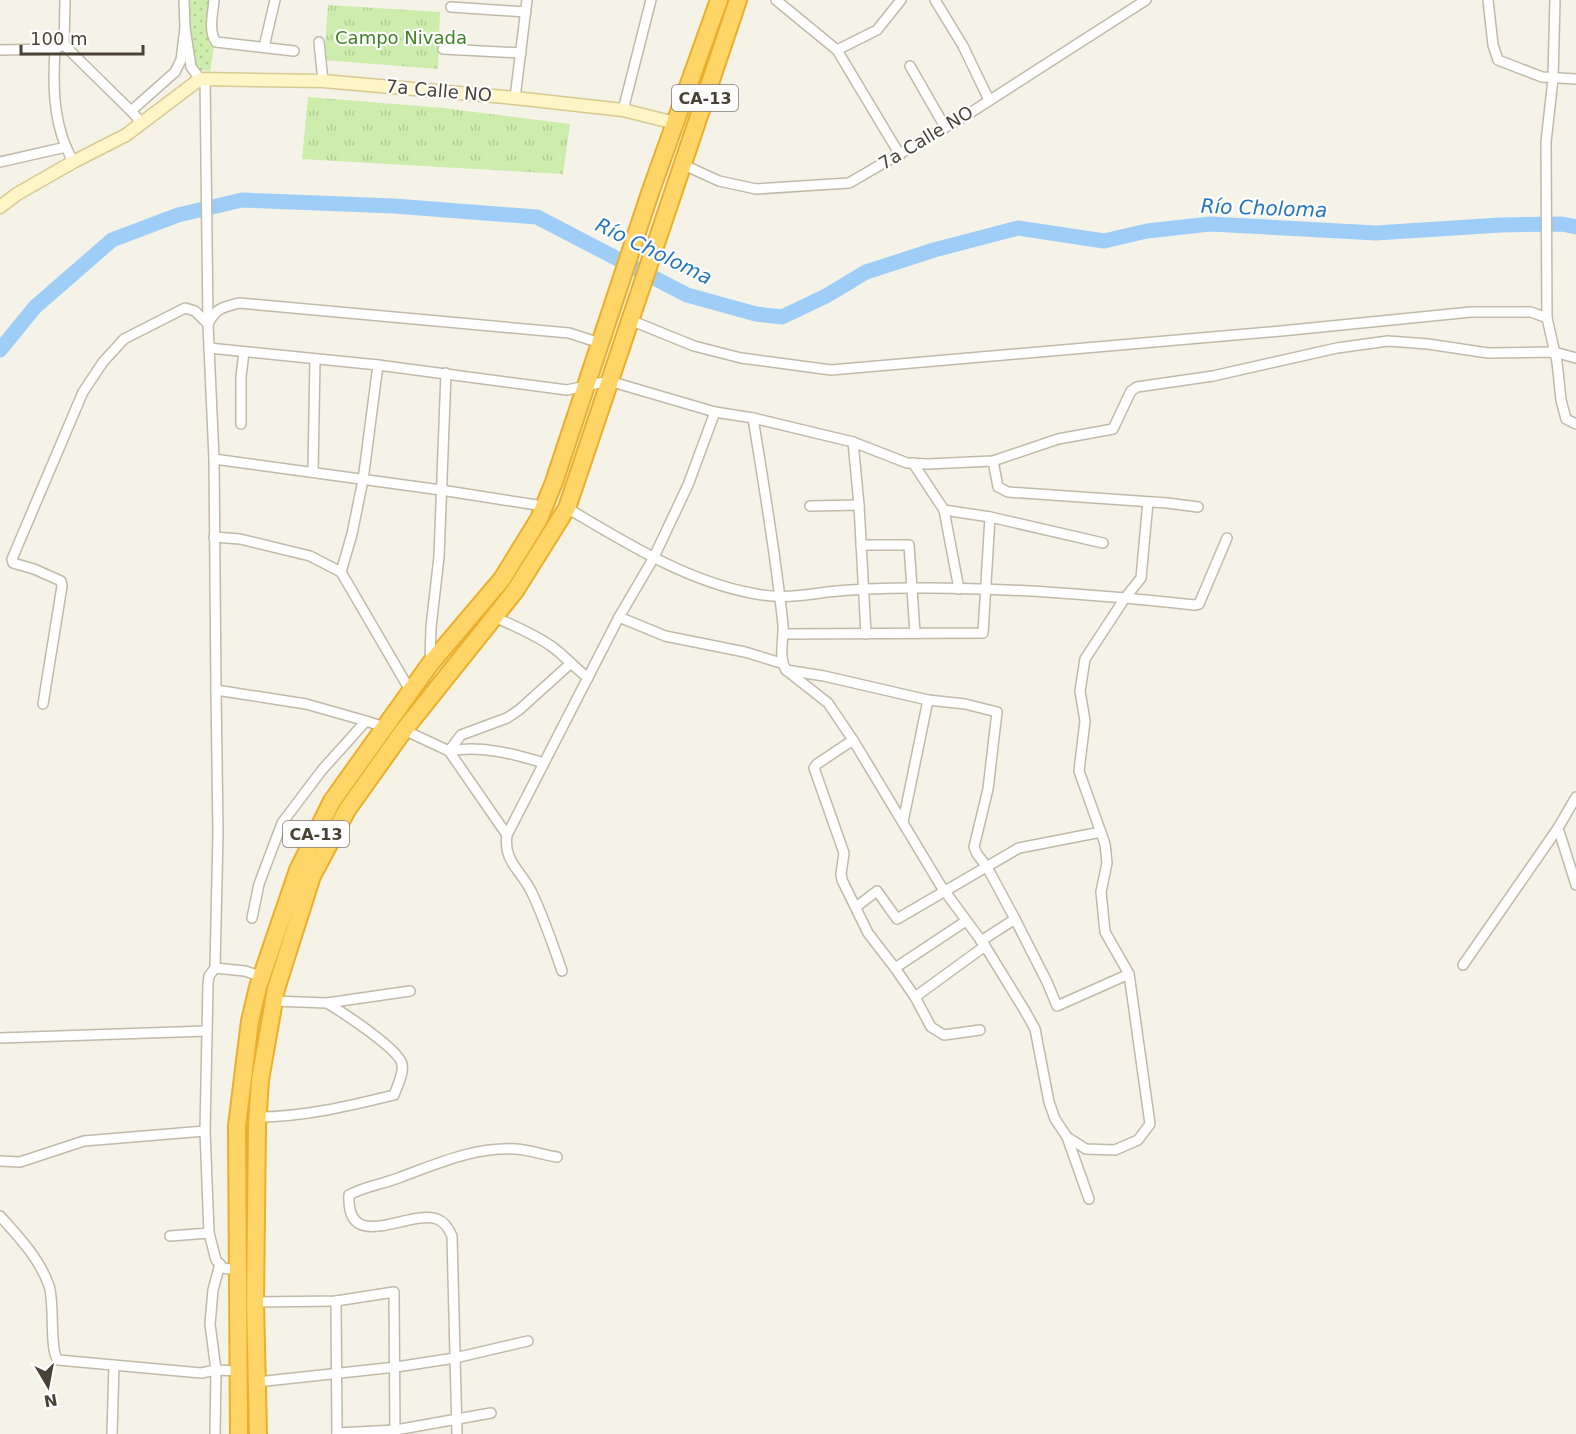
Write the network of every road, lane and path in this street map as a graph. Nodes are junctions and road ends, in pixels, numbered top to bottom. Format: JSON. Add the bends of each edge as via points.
{"nodes":[{"id":1,"x":65,"y":0,"type":"edge"},
{"id":2,"x":184,"y":0,"type":"edge"},
{"id":3,"x":214,"y":0,"type":"edge"},
{"id":4,"x":275,"y":0,"type":"edge"},
{"id":5,"x":527,"y":0,"type":"edge"},
{"id":6,"x":651,"y":0,"type":"edge"},
{"id":7,"x":718,"y":0,"type":"edge"},
{"id":8,"x":738,"y":0,"type":"edge"},
{"id":9,"x":776,"y":0,"type":"edge"},
{"id":10,"x":902,"y":0,"type":"edge"},
{"id":11,"x":935,"y":0,"type":"edge"},
{"id":12,"x":1146,"y":0,"type":"edge"},
{"id":13,"x":1488,"y":0,"type":"edge"},
{"id":14,"x":1555,"y":0,"type":"edge"},
{"id":15,"x":451,"y":7,"type":"dead end"},
{"id":16,"x":526,"y":12,"type":"junction"},
{"id":17,"x":185,"y":28,"type":"junction"},
{"id":18,"x":319,"y":42,"type":"dead end"},
{"id":19,"x":264,"y":46,"type":"junction"},
{"id":20,"x":59,"y":47,"type":"junction"},
{"id":21,"x":443,"y":49,"type":"dead end"},
{"id":22,"x":0,"y":50,"type":"edge"},
{"id":23,"x":837,"y":50,"type":"junction"},
{"id":24,"x":294,"y":51,"type":"dead end"},
{"id":25,"x":521,"y":53,"type":"junction"},
{"id":26,"x":910,"y":66,"type":"dead end"},
{"id":27,"x":203,"y":78,"type":"junction"},
{"id":28,"x":1553,"y":79,"type":"junction"},
{"id":29,"x":1576,"y":79,"type":"edge"},
{"id":30,"x":323,"y":81,"type":"junction"},
{"id":31,"x":515,"y":98,"type":"junction"},
{"id":32,"x":989,"y":100,"type":"junction"},
{"id":33,"x":623,"y":110,"type":"junction"},
{"id":34,"x":131,"y":111,"type":"junction"},
{"id":35,"x":142,"y":123,"type":"junction"},
{"id":36,"x":675,"y":123,"type":"junction"},
{"id":37,"x":945,"y":128,"type":"junction"},
{"id":38,"x":66,"y":147,"type":"junction"},
{"id":39,"x":900,"y":154,"type":"junction"},
{"id":40,"x":0,"y":162,"type":"edge"},
{"id":41,"x":73,"y":162,"type":"junction"},
{"id":42,"x":684,"y":165,"type":"junction"},
{"id":43,"x":0,"y":207,"type":"edge"},
{"id":44,"x":631,"y":316,"type":"junction"},
{"id":45,"x":1547,"y":318,"type":"junction"},
{"id":46,"x":208,"y":324,"type":"junction"},
{"id":47,"x":600,"y":343,"type":"junction"},
{"id":48,"x":209,"y":348,"type":"junction"},
{"id":49,"x":244,"y":352,"type":"junction"},
{"id":50,"x":1554,"y":352,"type":"junction"},
{"id":51,"x":1576,"y":358,"type":"edge"},
{"id":52,"x":315,"y":359,"type":"junction"},
{"id":53,"x":378,"y":365,"type":"junction"},
{"id":54,"x":446,"y":373,"type":"junction"},
{"id":55,"x":609,"y":381,"type":"junction"},
{"id":56,"x":587,"y":386,"type":"junction"},
{"id":57,"x":715,"y":412,"type":"junction"},
{"id":58,"x":753,"y":418,"type":"junction"},
{"id":59,"x":241,"y":423,"type":"dead end"},
{"id":60,"x":1576,"y":424,"type":"edge"},
{"id":61,"x":853,"y":442,"type":"junction"},
{"id":62,"x":214,"y":459,"type":"junction"},
{"id":63,"x":993,"y":461,"type":"junction"},
{"id":64,"x":913,"y":463,"type":"junction"},
{"id":65,"x":312,"y":472,"type":"junction"},
{"id":66,"x":363,"y":480,"type":"junction"},
{"id":67,"x":441,"y":490,"type":"junction"},
{"id":68,"x":1148,"y":502,"type":"junction"},
{"id":69,"x":543,"y":506,"type":"junction"},
{"id":70,"x":810,"y":506,"type":"dead end"},
{"id":71,"x":859,"y":506,"type":"junction"},
{"id":72,"x":1198,"y":507,"type":"dead end"},
{"id":73,"x":567,"y":508,"type":"junction"},
{"id":74,"x":944,"y":510,"type":"junction"},
{"id":75,"x":990,"y":517,"type":"junction"},
{"id":76,"x":214,"y":537,"type":"junction"},
{"id":77,"x":1227,"y":538,"type":"dead end"},
{"id":78,"x":1103,"y":543,"type":"dead end"},
{"id":79,"x":861,"y":545,"type":"junction"},
{"id":80,"x":653,"y":559,"type":"junction"},
{"id":81,"x":341,"y":572,"type":"junction"},
{"id":82,"x":914,"y":588,"type":"junction"},
{"id":83,"x":959,"y":589,"type":"junction"},
{"id":84,"x":863,"y":590,"type":"junction"},
{"id":85,"x":985,"y":590,"type":"junction"},
{"id":86,"x":780,"y":597,"type":"junction"},
{"id":87,"x":1125,"y":598,"type":"junction"},
{"id":88,"x":495,"y":617,"type":"junction"},
{"id":89,"x":619,"y":617,"type":"junction"},
{"id":90,"x":783,"y":633,"type":"junction"},
{"id":91,"x":915,"y":633,"type":"junction"},
{"id":92,"x":866,"y":634,"type":"junction"},
{"id":93,"x":430,"y":664,"type":"junction"},
{"id":94,"x":570,"y":664,"type":"junction"},
{"id":95,"x":784,"y":667,"type":"junction"},
{"id":96,"x":588,"y":678,"type":"junction"},
{"id":97,"x":216,"y":690,"type":"junction"},
{"id":98,"x":411,"y":692,"type":"junction"},
{"id":99,"x":928,"y":700,"type":"junction"},
{"id":100,"x":43,"y":704,"type":"dead end"},
{"id":101,"x":366,"y":721,"type":"junction"},
{"id":102,"x":384,"y":727,"type":"junction"},
{"id":103,"x":404,"y":730,"type":"junction"},
{"id":104,"x":853,"y":740,"type":"junction"},
{"id":105,"x":449,"y":751,"type":"junction"},
{"id":106,"x":544,"y":763,"type":"junction"},
{"id":107,"x":1576,"y":797,"type":"edge"},
{"id":108,"x":903,"y":822,"type":"junction"},
{"id":109,"x":1558,"y":828,"type":"junction"},
{"id":110,"x":1101,"y":832,"type":"junction"},
{"id":111,"x":507,"y":835,"type":"junction"},
{"id":112,"x":987,"y":867,"type":"junction"},
{"id":113,"x":1576,"y":885,"type":"edge"},
{"id":114,"x":945,"y":892,"type":"junction"},
{"id":115,"x":856,"y":907,"type":"junction"},
{"id":116,"x":252,"y":918,"type":"dead end"},
{"id":117,"x":1015,"y":919,"type":"junction"},
{"id":118,"x":966,"y":921,"type":"junction"},
{"id":119,"x":983,"y":943,"type":"junction"},
{"id":120,"x":1463,"y":965,"type":"dead end"},
{"id":121,"x":215,"y":968,"type":"junction"},
{"id":122,"x":895,"y":968,"type":"junction"},
{"id":123,"x":562,"y":971,"type":"dead end"},
{"id":124,"x":1129,"y":974,"type":"junction"},
{"id":125,"x":262,"y":977,"type":"junction"},
{"id":126,"x":410,"y":991,"type":"dead end"},
{"id":127,"x":915,"y":998,"type":"junction"},
{"id":128,"x":273,"y":1001,"type":"junction"},
{"id":129,"x":327,"y":1003,"type":"junction"},
{"id":130,"x":980,"y":1030,"type":"dead end"},
{"id":131,"x":207,"y":1031,"type":"junction"},
{"id":132,"x":0,"y":1038,"type":"edge"},
{"id":133,"x":258,"y":1117,"type":"junction"},
{"id":134,"x":205,"y":1131,"type":"junction"},
{"id":135,"x":1067,"y":1137,"type":"junction"},
{"id":136,"x":557,"y":1157,"type":"dead end"},
{"id":137,"x":0,"y":1161,"type":"edge"},
{"id":138,"x":1089,"y":1199,"type":"dead end"},
{"id":139,"x":0,"y":1216,"type":"edge"},
{"id":140,"x":209,"y":1233,"type":"junction"},
{"id":141,"x":170,"y":1236,"type":"dead end"},
{"id":142,"x":220,"y":1264,"type":"junction"},
{"id":143,"x":237,"y":1270,"type":"junction"},
{"id":144,"x":336,"y":1301,"type":"junction"},
{"id":145,"x":255,"y":1302,"type":"junction"},
{"id":146,"x":528,"y":1341,"type":"dead end"},
{"id":147,"x":455,"y":1358,"type":"junction"},
{"id":148,"x":114,"y":1365,"type":"junction"},
{"id":149,"x":396,"y":1367,"type":"junction"},
{"id":150,"x":216,"y":1370,"type":"junction"},
{"id":151,"x":238,"y":1371,"type":"junction"},
{"id":152,"x":335,"y":1374,"type":"junction"},
{"id":153,"x":257,"y":1383,"type":"junction"},
{"id":154,"x":491,"y":1413,"type":"dead end"},
{"id":155,"x":457,"y":1419,"type":"junction"},
{"id":156,"x":395,"y":1432,"type":"edge"},
{"id":157,"x":112,"y":1434,"type":"edge"},
{"id":158,"x":215,"y":1434,"type":"edge"},
{"id":159,"x":239,"y":1434,"type":"edge"},
{"id":160,"x":258,"y":1434,"type":"edge"},
{"id":161,"x":337,"y":1434,"type":"edge"},
{"id":162,"x":457,"y":1434,"type":"edge"}],
"edges":[{"from":1,"to":20,"type":"street"},
{"from":2,"to":17,"type":"street"},
{"from":3,"to":19,"type":"street","via":[[216,42]]},
{"from":4,"to":19,"type":"street"},
{"from":5,"to":16,"type":"street"},
{"from":6,"to":33,"type":"street"},
{"from":7,"to":36,"type":"highway","number":"CA-13"},
{"from":8,"to":42,"type":"highway","number":"CA-13"},
{"from":9,"to":23,"type":"street"},
{"from":10,"to":23,"type":"street","via":[[877,30]]},
{"from":11,"to":32,"type":"street"},
{"from":12,"to":32,"type":"street","name":"7a Calle NO"},
{"from":13,"to":28,"type":"street","via":[[1492,45],[1498,60]]},
{"from":14,"to":28,"type":"street"},
{"from":15,"to":16,"type":"street"},
{"from":16,"to":25,"type":"street"},
{"from":17,"to":27,"type":"street","via":[[190,67]]},
{"from":17,"to":34,"type":"street","via":[[181,60],[175,72]]},
{"from":18,"to":30,"type":"street"},
{"from":19,"to":24,"type":"street"},
{"from":20,"to":22,"type":"street"},
{"from":20,"to":34,"type":"street"},
{"from":20,"to":38,"type":"street","via":[[53,81],[59,130]]},
{"from":21,"to":25,"type":"street"},
{"from":23,"to":39,"type":"street"},
{"from":25,"to":31,"type":"street"},
{"from":26,"to":37,"type":"street"},
{"from":27,"to":30,"type":"street","name":"7a Calle NO"},
{"from":27,"to":35,"type":"street"},
{"from":27,"to":46,"type":"street"},
{"from":28,"to":29,"type":"street"},
{"from":28,"to":45,"type":"street","via":[[1546,142]]},
{"from":30,"to":31,"type":"street","name":"7a Calle NO"},
{"from":31,"to":33,"type":"street","name":"7a Calle NO"},
{"from":32,"to":37,"type":"street","name":"7a Calle NO"},
{"from":33,"to":36,"type":"street","name":"7a Calle NO"},
{"from":34,"to":35,"type":"street"},
{"from":35,"to":41,"type":"street"},
{"from":36,"to":47,"type":"highway","number":"CA-13"},
{"from":37,"to":39,"type":"street","name":"7a Calle NO"},
{"from":38,"to":40,"type":"street"},
{"from":38,"to":41,"type":"street"},
{"from":39,"to":42,"type":"street","name":"7a Calle NO","via":[[849,183],[794,188],[756,189],[719,181]]},
{"from":41,"to":43,"type":"street"},
{"from":42,"to":44,"type":"highway","number":"CA-13"},
{"from":44,"to":45,"type":"street","via":[[694,346],[762,361],[831,370],[1471,312],[1532,312]]},
{"from":44,"to":55,"type":"highway","number":"CA-13"},
{"from":45,"to":50,"type":"street"},
{"from":46,"to":47,"type":"street","via":[[214,312],[239,303],[569,333]]},
{"from":46,"to":48,"type":"street"},
{"from":46,"to":100,"type":"street","via":[[195,311],[185,308],[124,339],[83,392],[12,559],[13,563],[61,581]]},
{"from":47,"to":56,"type":"highway","number":"CA-13"},
{"from":48,"to":49,"type":"street"},
{"from":48,"to":62,"type":"street"},
{"from":49,"to":52,"type":"street"},
{"from":49,"to":59,"type":"street"},
{"from":50,"to":51,"type":"street"},
{"from":50,"to":60,"type":"street","via":[[1566,419]]},
{"from":50,"to":63,"type":"street","via":[[1488,353],[1388,341],[1337,348],[1213,376],[1137,387],[1131,391],[1113,429],[1058,439]]},
{"from":52,"to":53,"type":"street"},
{"from":52,"to":65,"type":"street"},
{"from":53,"to":54,"type":"street"},
{"from":53,"to":66,"type":"street"},
{"from":54,"to":56,"type":"street","via":[[567,390]]},
{"from":54,"to":67,"type":"street"},
{"from":55,"to":56,"type":"street"},
{"from":55,"to":57,"type":"street"},
{"from":55,"to":73,"type":"highway","number":"CA-13"},
{"from":56,"to":69,"type":"highway","number":"CA-13"},
{"from":57,"to":58,"type":"street"},
{"from":57,"to":80,"type":"street","via":[[688,485]]},
{"from":58,"to":61,"type":"street"},
{"from":58,"to":86,"type":"street"},
{"from":61,"to":64,"type":"street"},
{"from":61,"to":71,"type":"street"},
{"from":62,"to":65,"type":"street"},
{"from":62,"to":76,"type":"street"},
{"from":63,"to":64,"type":"street"},
{"from":63,"to":68,"type":"street","via":[[998,487],[1008,492]]},
{"from":64,"to":74,"type":"street"},
{"from":65,"to":66,"type":"street"},
{"from":66,"to":67,"type":"street"},
{"from":66,"to":81,"type":"street"},
{"from":67,"to":69,"type":"street"},
{"from":67,"to":93,"type":"street"},
{"from":68,"to":72,"type":"street"},
{"from":68,"to":87,"type":"street","via":[[1141,578]]},
{"from":69,"to":93,"type":"highway","number":"CA-13","via":[[502,579]]},
{"from":70,"to":71,"type":"street"},
{"from":71,"to":79,"type":"street"},
{"from":73,"to":80,"type":"street"},
{"from":73,"to":88,"type":"highway","number":"CA-13"},
{"from":74,"to":75,"type":"street"},
{"from":74,"to":83,"type":"street"},
{"from":75,"to":78,"type":"street"},
{"from":75,"to":85,"type":"street"},
{"from":76,"to":81,"type":"street","via":[[240,539],[310,556]]},
{"from":76,"to":97,"type":"street"},
{"from":77,"to":87,"type":"street","via":[[1199,604]]},
{"from":79,"to":82,"type":"street","via":[[909,545]]},
{"from":79,"to":84,"type":"street"},
{"from":80,"to":86,"type":"street","via":[[706,580]]},
{"from":80,"to":89,"type":"street"},
{"from":81,"to":98,"type":"street"},
{"from":82,"to":83,"type":"street"},
{"from":82,"to":84,"type":"street"},
{"from":82,"to":91,"type":"street"},
{"from":83,"to":85,"type":"street"},
{"from":84,"to":86,"type":"street"},
{"from":84,"to":92,"type":"street"},
{"from":85,"to":87,"type":"street"},
{"from":85,"to":91,"type":"street","via":[[983,633]]},
{"from":86,"to":90,"type":"street"},
{"from":87,"to":110,"type":"street","via":[[1086,660],[1080,691],[1085,721],[1079,771]]},
{"from":88,"to":94,"type":"street","via":[[553,647]]},
{"from":88,"to":103,"type":"highway","number":"CA-13"},
{"from":89,"to":95,"type":"street","via":[[666,636],[745,652]]},
{"from":89,"to":96,"type":"street"},
{"from":90,"to":92,"type":"street"},
{"from":90,"to":95,"type":"street"},
{"from":91,"to":92,"type":"street"},
{"from":93,"to":98,"type":"highway","number":"CA-13"},
{"from":94,"to":96,"type":"street"},
{"from":94,"to":105,"type":"street","via":[[519,710],[461,735]]},
{"from":95,"to":99,"type":"street"},
{"from":95,"to":104,"type":"street","via":[[828,703]]},
{"from":96,"to":106,"type":"street"},
{"from":97,"to":101,"type":"street","via":[[306,704]]},
{"from":97,"to":121,"type":"street"},
{"from":98,"to":102,"type":"highway","number":"CA-13"},
{"from":99,"to":108,"type":"street"},
{"from":99,"to":112,"type":"street","via":[[997,712],[987,789],[974,847]]},
{"from":101,"to":102,"type":"street"},
{"from":101,"to":116,"type":"street","via":[[282,823],[259,884]]},
{"from":102,"to":125,"type":"highway","number":"CA-13","via":[[332,801],[298,870]]},
{"from":103,"to":105,"type":"street"},
{"from":103,"to":128,"type":"highway","number":"CA-13","via":[[347,810],[312,876]]},
{"from":104,"to":108,"type":"street"},
{"from":104,"to":115,"type":"street","via":[[814,768],[844,853],[842,880]]},
{"from":105,"to":106,"type":"street","via":[[472,749],[513,754]]},
{"from":105,"to":111,"type":"street"},
{"from":106,"to":111,"type":"street"},
{"from":107,"to":109,"type":"street"},
{"from":108,"to":114,"type":"street"},
{"from":109,"to":113,"type":"street"},
{"from":109,"to":120,"type":"street"},
{"from":110,"to":112,"type":"street","via":[[1019,848]]},
{"from":110,"to":124,"type":"street","via":[[1107,863],[1101,892],[1104,932]]},
{"from":111,"to":123,"type":"street","via":[[505,846],[513,867],[531,890]]},
{"from":112,"to":114,"type":"street"},
{"from":112,"to":117,"type":"street"},
{"from":114,"to":115,"type":"street","via":[[897,919],[877,891]]},
{"from":114,"to":118,"type":"street"},
{"from":115,"to":122,"type":"street","via":[[868,933]]},
{"from":117,"to":119,"type":"street"},
{"from":117,"to":124,"type":"street","via":[[1057,1006]]},
{"from":118,"to":119,"type":"street"},
{"from":118,"to":122,"type":"street"},
{"from":119,"to":127,"type":"street"},
{"from":119,"to":135,"type":"street","via":[[1035,1029],[1048,1102]]},
{"from":121,"to":125,"type":"street"},
{"from":121,"to":131,"type":"street","via":[[209,976]]},
{"from":122,"to":127,"type":"street"},
{"from":124,"to":135,"type":"street","via":[[1150,1124],[1138,1140],[1115,1150],[1086,1149]]},
{"from":125,"to":143,"type":"highway","number":"CA-13","via":[[250,1022],[237,1126]]},
{"from":126,"to":129,"type":"street"},
{"from":127,"to":130,"type":"street","via":[[931,1027],[944,1035]]},
{"from":128,"to":129,"type":"street"},
{"from":128,"to":133,"type":"highway","number":"CA-13"},
{"from":129,"to":133,"type":"street","via":[[402,1061],[394,1095],[281,1117]]},
{"from":131,"to":132,"type":"street"},
{"from":131,"to":134,"type":"street"},
{"from":133,"to":145,"type":"highway","number":"CA-13"},
{"from":134,"to":137,"type":"street","via":[[84,1142],[21,1162]]},
{"from":134,"to":140,"type":"street"},
{"from":135,"to":138,"type":"street"},
{"from":136,"to":147,"type":"street","via":[[518,1149],[494,1149],[445,1159],[349,1195],[348,1208],[365,1227],[427,1217],[440,1220],[448,1228],[452,1236]]},
{"from":139,"to":148,"type":"street","via":[[31,1253],[49,1286],[56,1358],[62,1362]]},
{"from":140,"to":141,"type":"street"},
{"from":140,"to":142,"type":"street"},
{"from":142,"to":143,"type":"street"},
{"from":142,"to":150,"type":"street","via":[[210,1324]]},
{"from":143,"to":151,"type":"highway","number":"CA-13"},
{"from":144,"to":145,"type":"street"},
{"from":144,"to":149,"type":"street","via":[[394,1292]]},
{"from":144,"to":152,"type":"street"},
{"from":145,"to":153,"type":"highway","number":"CA-13"},
{"from":146,"to":147,"type":"street"},
{"from":147,"to":149,"type":"street"},
{"from":147,"to":155,"type":"street"},
{"from":148,"to":150,"type":"street","via":[[201,1373]]},
{"from":148,"to":157,"type":"street"},
{"from":149,"to":152,"type":"street"},
{"from":149,"to":156,"type":"street"},
{"from":150,"to":151,"type":"street"},
{"from":150,"to":158,"type":"street"},
{"from":151,"to":159,"type":"highway","number":"CA-13"},
{"from":152,"to":153,"type":"street"},
{"from":152,"to":161,"type":"street"},
{"from":153,"to":160,"type":"highway","number":"CA-13"},
{"from":154,"to":155,"type":"street"},
{"from":155,"to":156,"type":"street"},
{"from":155,"to":162,"type":"street"},
{"from":156,"to":161,"type":"street"}]}
